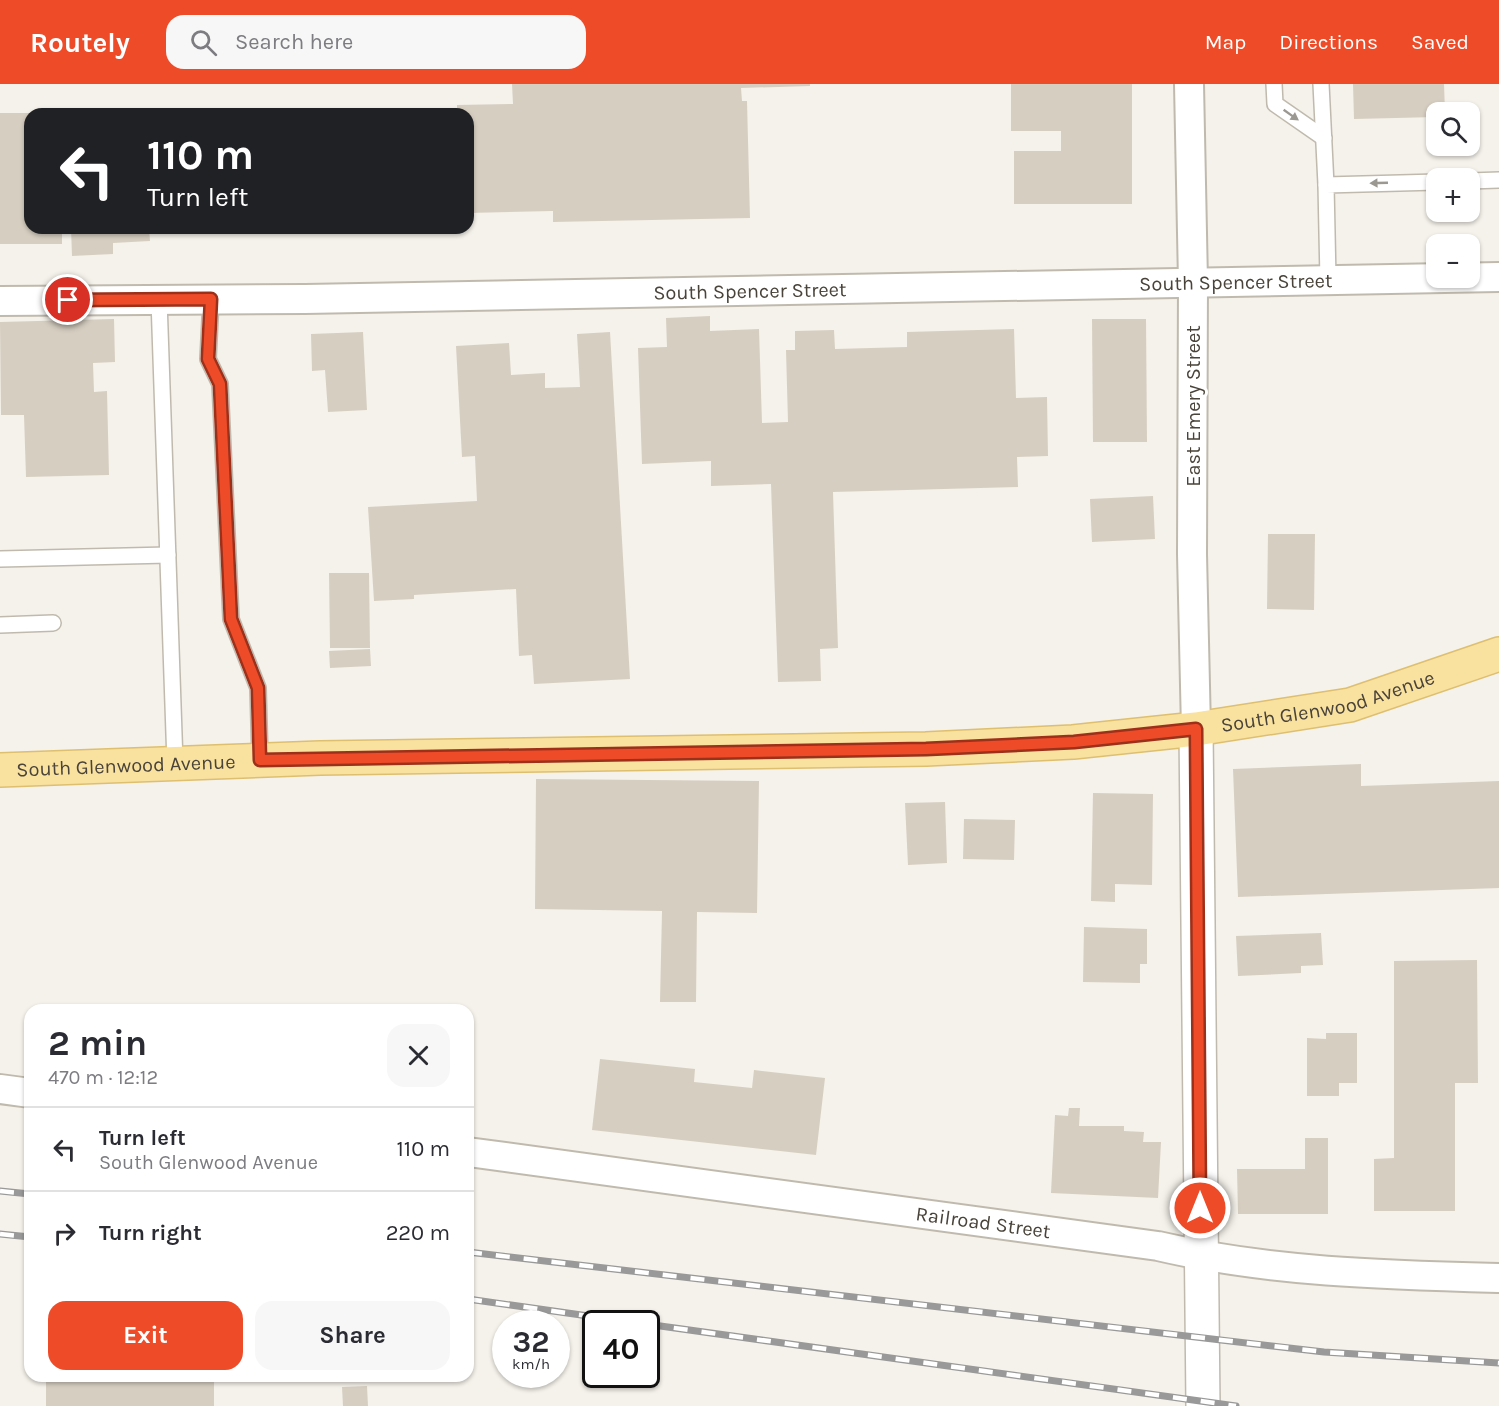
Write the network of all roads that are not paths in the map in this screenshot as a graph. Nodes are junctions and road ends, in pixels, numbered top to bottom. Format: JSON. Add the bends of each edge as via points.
{"nodes":[{"id":1,"x":1189,"y":84,"type":"edge"},
{"id":2,"x":1274,"y":84,"type":"edge"},
{"id":3,"x":1321,"y":84,"type":"edge"},
{"id":4,"x":1324,"y":138,"type":"junction"},
{"id":5,"x":1499,"y":180,"type":"edge"},
{"id":6,"x":1480,"y":181,"type":"edge"},
{"id":7,"x":1426,"y":182,"type":"edge"},
{"id":8,"x":1326,"y":185,"type":"junction"},
{"id":9,"x":1499,"y":277,"type":"edge"},
{"id":10,"x":1328,"y":280,"type":"junction"},
{"id":11,"x":1194,"y":282,"type":"junction"},
{"id":12,"x":211,"y":299,"type":"junction"},
{"id":13,"x":159,"y":300,"type":"junction"},
{"id":14,"x":0,"y":301,"type":"edge"},
{"id":15,"x":168,"y":555,"type":"junction"},
{"id":16,"x":0,"y":559,"type":"edge"},
{"id":17,"x":53,"y":623,"type":"dead end"},
{"id":18,"x":0,"y":625,"type":"edge"},
{"id":19,"x":1499,"y":654,"type":"edge"},
{"id":20,"x":1196,"y":729,"type":"junction"},
{"id":21,"x":260,"y":760,"type":"junction"},
{"id":22,"x":176,"y":763,"type":"junction"},
{"id":23,"x":0,"y":770,"type":"edge"},
{"id":24,"x":0,"y":1089,"type":"edge"},
{"id":25,"x":24,"y":1092,"type":"edge"},
{"id":26,"x":474,"y":1153,"type":"edge"},
{"id":27,"x":1201,"y":1256,"type":"junction"},
{"id":28,"x":1499,"y":1278,"type":"edge"},
{"id":29,"x":1203,"y":1406,"type":"edge"}],
"edges":[{"from":1,"to":11,"type":"street","name":"East Emery Street"},
{"from":2,"to":4,"type":"lane","one_way":true,"via":[[1275,104]]},
{"from":3,"to":4,"type":"lane"},
{"from":4,"to":8,"type":"lane"},
{"from":5,"to":6,"type":"lane"},
{"from":7,"to":8,"type":"lane","one_way":true},
{"from":8,"to":10,"type":"lane"},
{"from":9,"to":10,"type":"street","name":"South Spencer Street"},
{"from":10,"to":11,"type":"street","name":"South Spencer Street"},
{"from":11,"to":12,"type":"street","name":"South Spencer Street"},
{"from":11,"to":20,"type":"street","name":"East Emery Street","via":[[1192,554]]},
{"from":12,"to":13,"type":"street","name":"South Spencer Street"},
{"from":12,"to":21,"type":"lane","via":[[208,359],[220,384],[231,619],[258,688]]},
{"from":13,"to":14,"type":"street","name":"South Spencer Street"},
{"from":13,"to":15,"type":"lane"},
{"from":15,"to":16,"type":"lane"},
{"from":15,"to":22,"type":"lane"},
{"from":17,"to":18,"type":"lane"},
{"from":19,"to":20,"type":"main road","name":"South Glenwood Avenue","via":[[1350,705]]},
{"from":20,"to":21,"type":"main road","name":"South Glenwood Avenue","via":[[1074,742],[926,749]]},
{"from":20,"to":27,"type":"street"},
{"from":21,"to":22,"type":"main road","name":"South Glenwood Avenue"},
{"from":22,"to":23,"type":"main road","name":"South Glenwood Avenue"},
{"from":24,"to":25,"type":"street"},
{"from":26,"to":27,"type":"street","name":"Railroad Street","via":[[1158,1246]]},
{"from":27,"to":28,"type":"street","name":"Railroad Street","via":[[1283,1267]]},
{"from":27,"to":29,"type":"street"}]}
